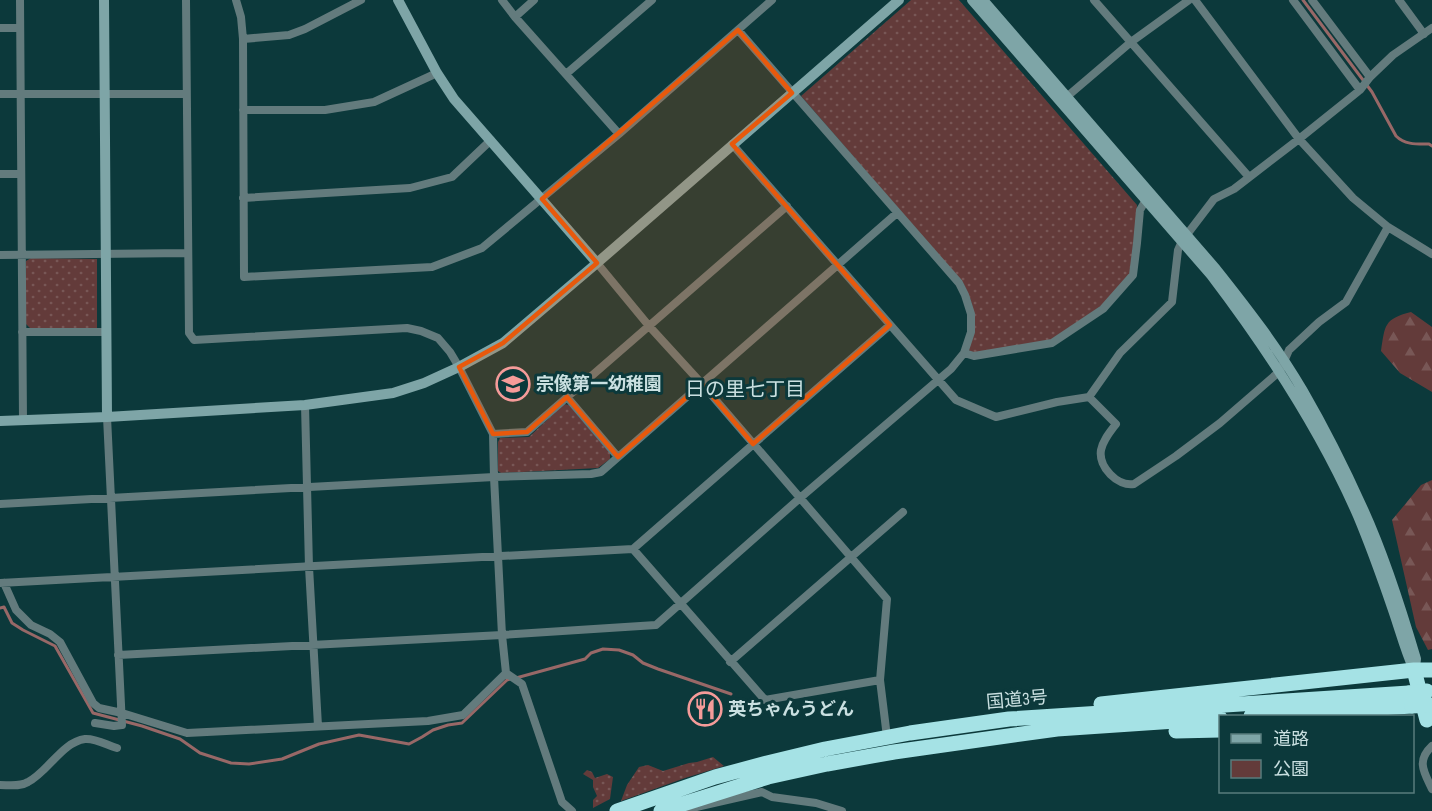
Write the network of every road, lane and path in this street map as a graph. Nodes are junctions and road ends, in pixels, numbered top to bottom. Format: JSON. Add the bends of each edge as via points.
{"nodes":[{"id":1,"x":20,"y":0,"type":"edge"},
{"id":2,"x":104,"y":0,"type":"edge"},
{"id":3,"x":186,"y":0,"type":"edge"},
{"id":4,"x":236,"y":0,"type":"edge"},
{"id":5,"x":361,"y":0,"type":"edge"},
{"id":6,"x":398,"y":0,"type":"edge"},
{"id":7,"x":502,"y":0,"type":"edge"},
{"id":8,"x":534,"y":0,"type":"edge"},
{"id":9,"x":652,"y":0,"type":"edge"},
{"id":10,"x":771,"y":0,"type":"edge"},
{"id":11,"x":899,"y":0,"type":"edge"},
{"id":12,"x":972,"y":0,"type":"edge"},
{"id":13,"x":983,"y":0,"type":"edge"},
{"id":14,"x":1094,"y":0,"type":"edge"},
{"id":15,"x":1189,"y":0,"type":"edge"},
{"id":16,"x":1195,"y":0,"type":"edge"},
{"id":17,"x":1293,"y":0,"type":"edge"},
{"id":18,"x":1312,"y":0,"type":"edge"},
{"id":19,"x":1399,"y":0,"type":"edge"},
{"id":20,"x":515,"y":17,"type":"junction"},
{"id":21,"x":0,"y":28,"type":"edge"},
{"id":22,"x":20,"y":28,"type":"junction"},
{"id":23,"x":1432,"y":28,"type":"edge"},
{"id":24,"x":738,"y":30,"type":"junction"},
{"id":25,"x":1424,"y":34,"type":"junction"},
{"id":26,"x":243,"y":39,"type":"junction"},
{"id":27,"x":1131,"y":42,"type":"junction"},
{"id":28,"x":437,"y":74,"type":"junction"},
{"id":29,"x":567,"y":74,"type":"junction"},
{"id":30,"x":1370,"y":77,"type":"junction"},
{"id":31,"x":1360,"y":90,"type":"junction"},
{"id":32,"x":792,"y":93,"type":"junction"},
{"id":33,"x":0,"y":94,"type":"edge"},
{"id":34,"x":21,"y":94,"type":"junction"},
{"id":35,"x":104,"y":94,"type":"junction"},
{"id":36,"x":186,"y":94,"type":"junction"},
{"id":37,"x":1064,"y":100,"type":"junction"},
{"id":38,"x":243,"y":110,"type":"junction"},
{"id":39,"x":619,"y":134,"type":"junction"},
{"id":40,"x":1299,"y":139,"type":"junction"},
{"id":41,"x":491,"y":140,"type":"junction"},
{"id":42,"x":732,"y":144,"type":"junction"},
{"id":43,"x":0,"y":174,"type":"edge"},
{"id":44,"x":21,"y":174,"type":"junction"},
{"id":45,"x":1249,"y":177,"type":"junction"},
{"id":46,"x":243,"y":198,"type":"junction"},
{"id":47,"x":542,"y":199,"type":"junction"},
{"id":48,"x":1146,"y":200,"type":"junction"},
{"id":49,"x":788,"y":206,"type":"junction"},
{"id":50,"x":897,"y":213,"type":"junction"},
{"id":51,"x":1388,"y":227,"type":"junction"},
{"id":52,"x":1185,"y":238,"type":"junction"},
{"id":53,"x":23,"y":254,"type":"junction"},
{"id":54,"x":106,"y":254,"type":"junction"},
{"id":55,"x":188,"y":254,"type":"junction"},
{"id":56,"x":1432,"y":254,"type":"edge"},
{"id":57,"x":0,"y":255,"type":"edge"},
{"id":58,"x":597,"y":263,"type":"junction"},
{"id":59,"x":839,"y":265,"type":"junction"},
{"id":60,"x":890,"y":325,"type":"junction"},
{"id":61,"x":649,"y":326,"type":"junction"},
{"id":62,"x":22,"y":332,"type":"junction"},
{"id":63,"x":106,"y":332,"type":"junction"},
{"id":64,"x":964,"y":353,"type":"junction"},
{"id":65,"x":459,"y":367,"type":"junction"},
{"id":66,"x":1282,"y":367,"type":"junction"},
{"id":67,"x":938,"y":380,"type":"junction"},
{"id":68,"x":702,"y":384,"type":"junction"},
{"id":69,"x":567,"y":397,"type":"junction"},
{"id":70,"x":1089,"y":397,"type":"junction"},
{"id":71,"x":304,"y":405,"type":"junction"},
{"id":72,"x":107,"y":417,"type":"junction"},
{"id":73,"x":23,"y":420,"type":"junction"},
{"id":74,"x":0,"y":421,"type":"edge"},
{"id":75,"x":493,"y":434,"type":"junction"},
{"id":76,"x":753,"y":444,"type":"junction"},
{"id":77,"x":618,"y":457,"type":"junction"},
{"id":78,"x":494,"y":477,"type":"junction"},
{"id":79,"x":306,"y":488,"type":"junction"},
{"id":80,"x":111,"y":498,"type":"junction"},
{"id":81,"x":800,"y":498,"type":"junction"},
{"id":82,"x":0,"y":504,"type":"edge"},
{"id":83,"x":903,"y":512,"type":"dead end"},
{"id":84,"x":633,"y":549,"type":"junction"},
{"id":85,"x":498,"y":556,"type":"junction"},
{"id":86,"x":851,"y":556,"type":"junction"},
{"id":87,"x":309,"y":567,"type":"junction"},
{"id":88,"x":114,"y":576,"type":"junction"},
{"id":89,"x":2,"y":583,"type":"edge"},
{"id":90,"x":680,"y":603,"type":"junction"},
{"id":91,"x":502,"y":635,"type":"junction"},
{"id":92,"x":314,"y":645,"type":"junction"},
{"id":93,"x":118,"y":655,"type":"junction"},
{"id":94,"x":730,"y":662,"type":"junction"},
{"id":95,"x":1414,"y":670,"type":"junction"},
{"id":96,"x":1432,"y":670,"type":"edge"},
{"id":97,"x":506,"y":673,"type":"junction"},
{"id":98,"x":880,"y":680,"type":"junction"},
{"id":99,"x":1411,"y":699,"type":"junction"},
{"id":100,"x":1428,"y":708,"type":"edge"},
{"id":101,"x":122,"y":713,"type":"junction"},
{"id":102,"x":1269,"y":715,"type":"edge"},
{"id":103,"x":1219,"y":718,"type":"edge"},
{"id":104,"x":95,"y":723,"type":"dead end"},
{"id":105,"x":1056,"y":723,"type":"junction"},
{"id":106,"x":318,"y":726,"type":"junction"},
{"id":107,"x":1219,"y":730,"type":"edge"},
{"id":108,"x":887,"y":737,"type":"junction"},
{"id":109,"x":1432,"y":746,"type":"edge"},
{"id":110,"x":117,"y":748,"type":"dead end"},
{"id":111,"x":894,"y":752,"type":"junction"},
{"id":112,"x":0,"y":785,"type":"edge"},
{"id":113,"x":1432,"y":789,"type":"edge"},
{"id":114,"x":572,"y":811,"type":"edge"},
{"id":115,"x":617,"y":811,"type":"edge"},
{"id":116,"x":661,"y":811,"type":"edge"},
{"id":117,"x":682,"y":811,"type":"edge"},
{"id":118,"x":843,"y":811,"type":"edge"}],
"edges":[{"from":1,"to":22,"type":"street"},
{"from":2,"to":35,"type":"street"},
{"from":3,"to":36,"type":"street"},
{"from":4,"to":26,"type":"street"},
{"from":5,"to":26,"type":"street","via":[[289,35]]},
{"from":6,"to":28,"type":"street"},
{"from":7,"to":20,"type":"street"},
{"from":8,"to":20,"type":"street"},
{"from":9,"to":29,"type":"street"},
{"from":10,"to":24,"type":"street"},
{"from":11,"to":32,"type":"street"},
{"from":12,"to":37,"type":"street"},
{"from":13,"to":37,"type":"street"},
{"from":14,"to":27,"type":"street"},
{"from":15,"to":27,"type":"street"},
{"from":16,"to":40,"type":"street"},
{"from":17,"to":31,"type":"street"},
{"from":18,"to":30,"type":"street"},
{"from":19,"to":25,"type":"street"},
{"from":20,"to":29,"type":"street"},
{"from":21,"to":22,"type":"street"},
{"from":22,"to":34,"type":"street"},
{"from":23,"to":25,"type":"street"},
{"from":24,"to":32,"type":"street"},
{"from":24,"to":39,"type":"street"},
{"from":25,"to":30,"type":"street"},
{"from":26,"to":38,"type":"street"},
{"from":27,"to":37,"type":"street"},
{"from":27,"to":45,"type":"street"},
{"from":28,"to":38,"type":"street","via":[[374,102],[325,110]]},
{"from":28,"to":41,"type":"street"},
{"from":29,"to":39,"type":"street"},
{"from":30,"to":31,"type":"street"},
{"from":31,"to":40,"type":"street"},
{"from":32,"to":42,"type":"street"},
{"from":32,"to":50,"type":"street"},
{"from":33,"to":34,"type":"street"},
{"from":34,"to":35,"type":"street"},
{"from":34,"to":44,"type":"street"},
{"from":35,"to":36,"type":"street"},
{"from":35,"to":54,"type":"street"},
{"from":36,"to":55,"type":"street"},
{"from":37,"to":48,"type":"street"},
{"from":37,"to":52,"type":"street"},
{"from":38,"to":46,"type":"street"},
{"from":39,"to":47,"type":"street"},
{"from":40,"to":45,"type":"street"},
{"from":40,"to":51,"type":"street","via":[[1353,198]]},
{"from":41,"to":46,"type":"street","via":[[452,177],[410,188]]},
{"from":41,"to":47,"type":"street"},
{"from":42,"to":49,"type":"street"},
{"from":42,"to":58,"type":"street"},
{"from":43,"to":44,"type":"street"},
{"from":44,"to":53,"type":"street"},
{"from":45,"to":52,"type":"street","via":[[1214,199]]},
{"from":46,"to":47,"type":"street","via":[[244,277],[432,267],[482,248]]},
{"from":47,"to":58,"type":"street"},
{"from":48,"to":52,"type":"street"},
{"from":48,"to":64,"type":"street","via":[[1140,210],[1133,276],[1103,309],[1052,343],[974,356]]},
{"from":49,"to":59,"type":"street"},
{"from":49,"to":61,"type":"street"},
{"from":50,"to":59,"type":"street"},
{"from":50,"to":64,"type":"street","via":[[965,295],[971,332]]},
{"from":51,"to":56,"type":"street"},
{"from":51,"to":66,"type":"street","via":[[1346,302],[1289,350]]},
{"from":52,"to":66,"type":"street"},
{"from":52,"to":70,"type":"street","via":[[1178,250],[1172,302],[1120,354]]},
{"from":53,"to":54,"type":"street"},
{"from":53,"to":57,"type":"street"},
{"from":53,"to":62,"type":"street"},
{"from":54,"to":55,"type":"street"},
{"from":54,"to":63,"type":"street"},
{"from":55,"to":65,"type":"street","via":[[189,333],[194,340],[407,328],[438,338]]},
{"from":58,"to":61,"type":"street"},
{"from":58,"to":65,"type":"street","via":[[502,343]]},
{"from":59,"to":60,"type":"street"},
{"from":59,"to":68,"type":"street"},
{"from":60,"to":67,"type":"street"},
{"from":60,"to":76,"type":"street"},
{"from":61,"to":68,"type":"street"},
{"from":61,"to":69,"type":"street"},
{"from":62,"to":63,"type":"street"},
{"from":62,"to":73,"type":"street"},
{"from":63,"to":72,"type":"street"},
{"from":64,"to":67,"type":"street"},
{"from":65,"to":71,"type":"street","via":[[393,393]]},
{"from":65,"to":75,"type":"street"},
{"from":66,"to":70,"type":"street","via":[[1220,423],[1128,486],[1110,474],[1100,453],[1116,424]]},
{"from":66,"to":95,"type":"street","via":[[1358,516]]},
{"from":67,"to":70,"type":"street","via":[[956,400],[996,417]]},
{"from":67,"to":81,"type":"street"},
{"from":68,"to":76,"type":"street"},
{"from":68,"to":77,"type":"street"},
{"from":69,"to":75,"type":"street","via":[[527,432]]},
{"from":69,"to":77,"type":"street"},
{"from":71,"to":72,"type":"street"},
{"from":71,"to":79,"type":"street"},
{"from":72,"to":73,"type":"street"},
{"from":72,"to":80,"type":"street"},
{"from":73,"to":74,"type":"street"},
{"from":75,"to":78,"type":"street"},
{"from":76,"to":81,"type":"street"},
{"from":76,"to":84,"type":"street"},
{"from":77,"to":78,"type":"street","via":[[601,472],[591,474]]},
{"from":78,"to":79,"type":"street"},
{"from":78,"to":85,"type":"street"},
{"from":79,"to":80,"type":"street"},
{"from":79,"to":87,"type":"street"},
{"from":80,"to":82,"type":"street"},
{"from":80,"to":88,"type":"street"},
{"from":81,"to":86,"type":"street"},
{"from":81,"to":90,"type":"street"},
{"from":83,"to":86,"type":"street"},
{"from":84,"to":85,"type":"street"},
{"from":84,"to":90,"type":"street"},
{"from":85,"to":87,"type":"street"},
{"from":85,"to":91,"type":"street"},
{"from":86,"to":94,"type":"street"},
{"from":86,"to":98,"type":"street","via":[[887,599]]},
{"from":87,"to":88,"type":"street"},
{"from":87,"to":92,"type":"street"},
{"from":88,"to":89,"type":"street"},
{"from":88,"to":93,"type":"street"},
{"from":89,"to":101,"type":"street","via":[[16,610],[31,625],[60,642],[93,703]]},
{"from":90,"to":91,"type":"street","via":[[656,625]]},
{"from":90,"to":94,"type":"street"},
{"from":91,"to":92,"type":"street"},
{"from":91,"to":97,"type":"street"},
{"from":92,"to":93,"type":"street"},
{"from":92,"to":106,"type":"street"},
{"from":93,"to":101,"type":"street"},
{"from":94,"to":98,"type":"street","via":[[765,700]]},
{"from":95,"to":96,"type":"highway"},
{"from":95,"to":100,"type":"highway"},
{"from":95,"to":105,"type":"highway","via":[[1107,702]]},
{"from":97,"to":106,"type":"street","via":[[463,715],[453,718]]},
{"from":97,"to":114,"type":"street","via":[[522,684],[562,802]]},
{"from":98,"to":108,"type":"street"},
{"from":99,"to":100,"type":"highway","name":"国道3号","bridge":true},
{"from":99,"to":102,"type":"highway","name":"国道3号"},
{"from":99,"to":105,"type":"highway","name":"国道3号"},
{"from":101,"to":104,"type":"street","via":[[122,725]]},
{"from":101,"to":106,"type":"street","via":[[187,733]]},
{"from":103,"to":105,"type":"highway","name":"国道3号"},
{"from":105,"to":107,"type":"highway","via":[[1138,732]]},
{"from":105,"to":108,"type":"highway","name":"国道3号","via":[[1009,719]]},
{"from":105,"to":111,"type":"highway","name":"国道3号"},
{"from":108,"to":111,"type":"street"},
{"from":108,"to":115,"type":"highway","name":"国道3号","via":[[715,777]]},
{"from":109,"to":113,"type":"street","via":[[1422,766]]},
{"from":110,"to":112,"type":"street","via":[[94,740],[74,742],[27,783]]},
{"from":111,"to":116,"type":"highway","name":"国道3号","via":[[768,777]]},
{"from":117,"to":118,"type":"street","via":[[762,792]]}]}
